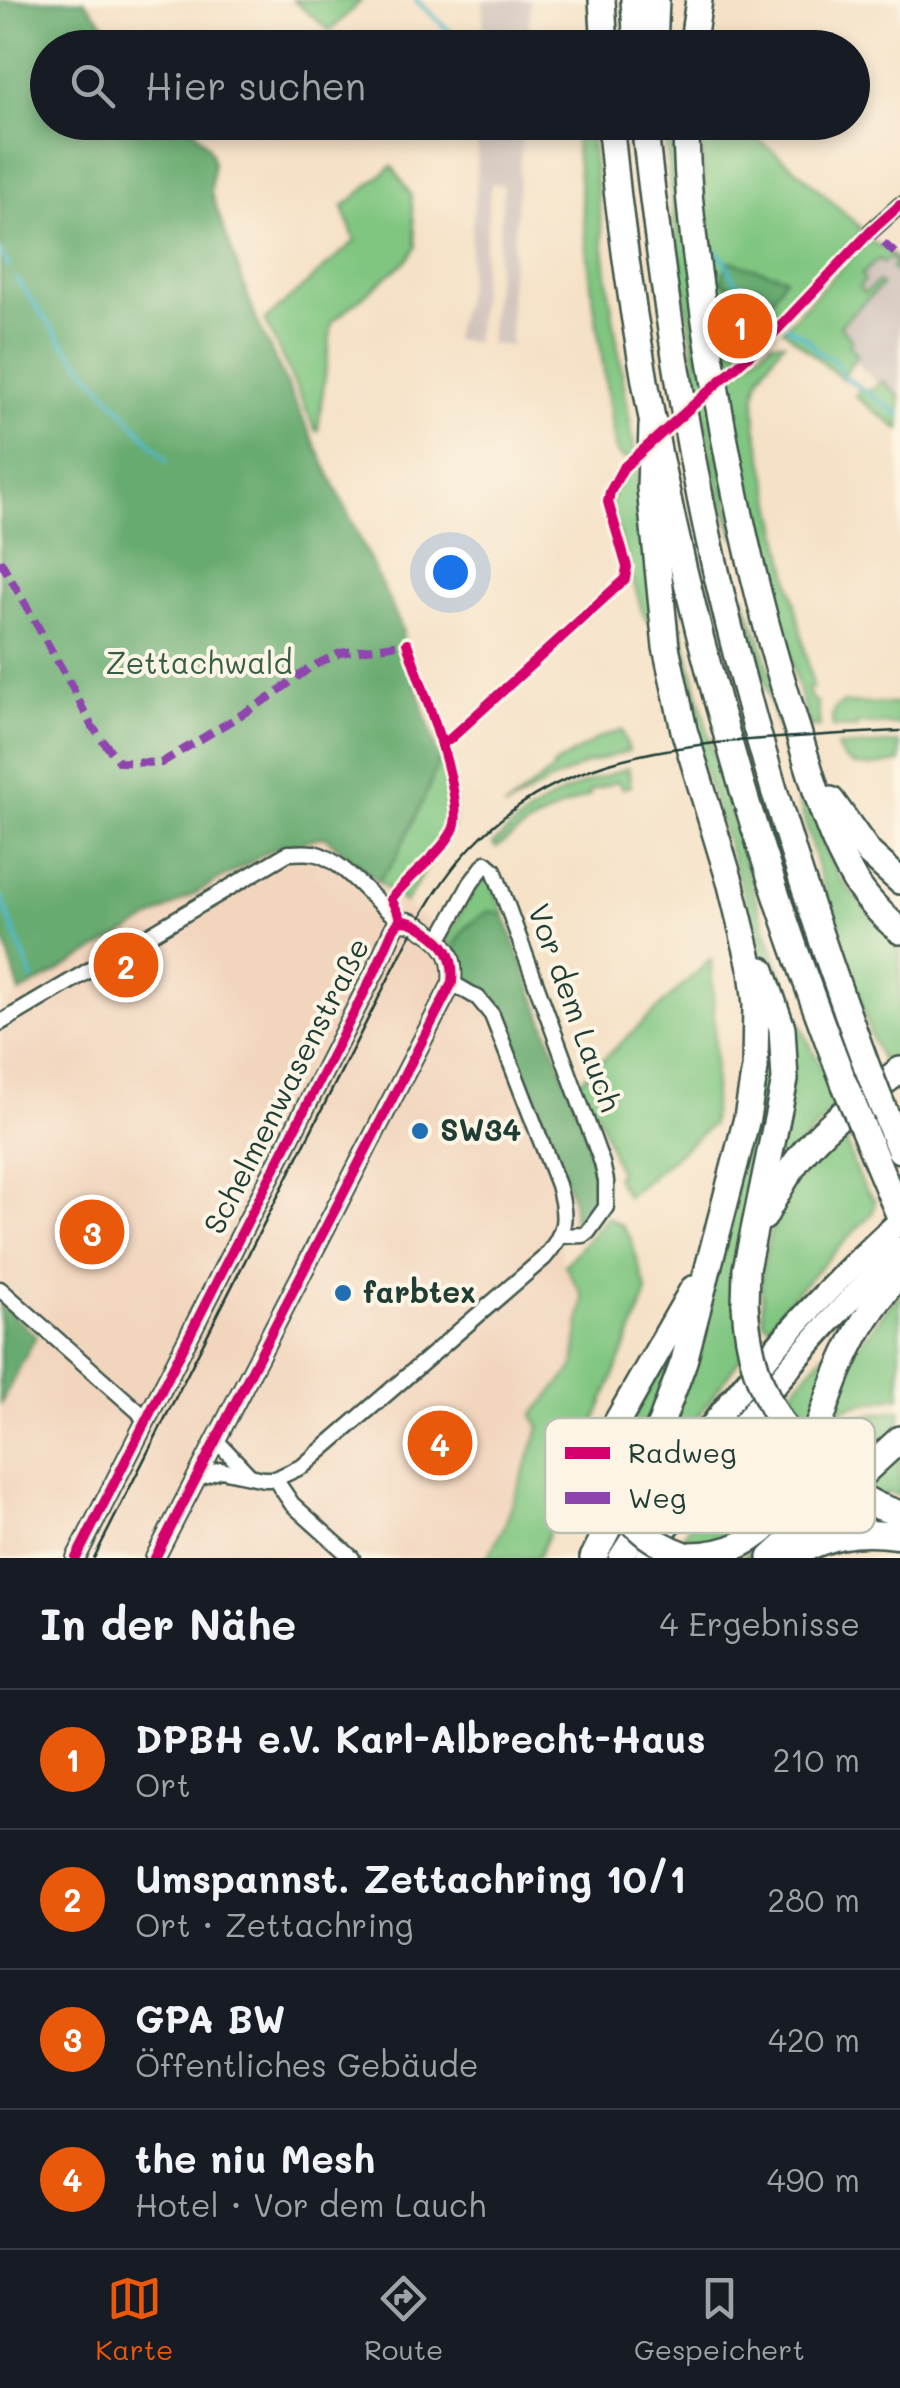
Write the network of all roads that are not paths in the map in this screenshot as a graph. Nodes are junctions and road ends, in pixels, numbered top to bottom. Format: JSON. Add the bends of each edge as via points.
{"nodes":[{"id":1,"x":602,"y":0,"type":"edge"},
{"id":2,"x":634,"y":0,"type":"edge"},
{"id":3,"x":656,"y":0,"type":"edge"},
{"id":4,"x":699,"y":0,"type":"edge"},
{"id":5,"x":711,"y":0,"type":"edge"},
{"id":6,"x":604,"y":30,"type":"edge"},
{"id":7,"x":636,"y":30,"type":"edge"},
{"id":8,"x":655,"y":30,"type":"edge"},
{"id":9,"x":694,"y":30,"type":"edge"},
{"id":10,"x":699,"y":30,"type":"edge"},
{"id":11,"x":612,"y":140,"type":"edge"},
{"id":12,"x":646,"y":140,"type":"edge"},
{"id":13,"x":687,"y":140,"type":"edge"},
{"id":14,"x":900,"y":205,"type":"edge"},
{"id":15,"x":871,"y":231,"type":"dead end"},
{"id":16,"x":652,"y":426,"type":"junction"},
{"id":17,"x":804,"y":752,"type":"junction"},
{"id":18,"x":900,"y":881,"type":"edge"},
{"id":19,"x":731,"y":885,"type":"junction"},
{"id":20,"x":402,"y":921,"type":"junction"},
{"id":21,"x":900,"y":932,"type":"edge"},
{"id":22,"x":439,"y":940,"type":"junction"},
{"id":23,"x":452,"y":983,"type":"junction"},
{"id":24,"x":0,"y":1023,"type":"edge"},
{"id":25,"x":900,"y":1070,"type":"edge"},
{"id":26,"x":900,"y":1150,"type":"edge"},
{"id":27,"x":897,"y":1210,"type":"edge"},
{"id":28,"x":754,"y":1234,"type":"junction"},
{"id":29,"x":559,"y":1236,"type":"junction"},
{"id":30,"x":900,"y":1250,"type":"edge"},
{"id":31,"x":712,"y":1258,"type":"junction"},
{"id":32,"x":0,"y":1290,"type":"edge"},
{"id":33,"x":619,"y":1418,"type":"edge"},
{"id":34,"x":663,"y":1418,"type":"edge"},
{"id":35,"x":720,"y":1418,"type":"edge"},
{"id":36,"x":747,"y":1418,"type":"edge"},
{"id":37,"x":778,"y":1418,"type":"edge"},
{"id":38,"x":821,"y":1418,"type":"edge"},
{"id":39,"x":146,"y":1422,"type":"junction"},
{"id":40,"x":900,"y":1439,"type":"edge"},
{"id":41,"x":216,"y":1440,"type":"junction"},
{"id":42,"x":875,"y":1462,"type":"edge"},
{"id":43,"x":250,"y":1475,"type":"junction"},
{"id":44,"x":197,"y":1478,"type":"junction"},
{"id":45,"x":276,"y":1479,"type":"junction"},
{"id":46,"x":606,"y":1533,"type":"edge"},
{"id":47,"x":637,"y":1533,"type":"edge"},
{"id":48,"x":644,"y":1533,"type":"edge"},
{"id":49,"x":663,"y":1533,"type":"edge"},
{"id":50,"x":768,"y":1533,"type":"edge"},
{"id":51,"x":798,"y":1533,"type":"edge"},
{"id":52,"x":852,"y":1533,"type":"edge"},
{"id":53,"x":871,"y":1533,"type":"edge"},
{"id":54,"x":900,"y":1536,"type":"edge"},
{"id":55,"x":76,"y":1558,"type":"edge"},
{"id":56,"x":156,"y":1558,"type":"edge"},
{"id":57,"x":352,"y":1558,"type":"edge"},
{"id":58,"x":593,"y":1558,"type":"edge"},
{"id":59,"x":620,"y":1558,"type":"edge"},
{"id":60,"x":646,"y":1558,"type":"edge"},
{"id":61,"x":704,"y":1558,"type":"edge"},
{"id":62,"x":704,"y":1558,"type":"edge"},
{"id":63,"x":771,"y":1558,"type":"edge"},
{"id":64,"x":786,"y":1558,"type":"edge"}],
"edges":[{"from":1,"to":6,"type":"highway"},
{"from":2,"to":7,"type":"highway"},
{"from":3,"to":8,"type":"highway"},
{"from":4,"to":9,"type":"highway"},
{"from":5,"to":10,"type":"highway"},
{"from":11,"to":16,"type":"highway"},
{"from":12,"to":26,"type":"highway","bridge":true,"via":[[668,317],[741,674],[838,990]]},
{"from":13,"to":17,"type":"highway","via":[[694,247],[729,459],[759,598]]},
{"from":14,"to":15,"type":"street"},
{"from":16,"to":19,"type":"highway","via":[[650,488],[666,646]]},
{"from":16,"to":27,"type":"highway","bridge":true,"via":[[735,766],[782,917]]},
{"from":17,"to":18,"type":"highway","via":[[840,815]]},
{"from":17,"to":21,"type":"highway","via":[[855,880]]},
{"from":19,"to":28,"type":"highway","via":[[778,1014],[786,1059]]},
{"from":19,"to":31,"type":"highway","via":[[752,971],[755,1068]]},
{"from":20,"to":22,"type":"street","name":"Schelmenwasenstraße"},
{"from":20,"to":24,"type":"street","via":[[325,858],[288,853]]},
{"from":20,"to":39,"type":"street","name":"Schelmenwasenstraße"},
{"from":22,"to":23,"type":"street","via":[[451,961]]},
{"from":22,"to":29,"type":"street","name":"Vor dem Lauch","via":[[486,862],[606,1181],[606,1207],[592,1228]]},
{"from":23,"to":29,"type":"street","via":[[492,1015],[558,1185],[565,1209]]},
{"from":23,"to":41,"type":"street"},
{"from":25,"to":28,"type":"highway","via":[[801,1155]]},
{"from":27,"to":35,"type":"highway"},
{"from":28,"to":37,"type":"highway","bridge":true,"via":[[744,1304],[759,1379]]},
{"from":29,"to":45,"type":"street","name":"Vor dem Lauch","via":[[544,1258],[303,1466]]},
{"from":30,"to":36,"type":"highway"},
{"from":30,"to":38,"type":"highway","bridge":true,"via":[[894,1278],[849,1348]]},
{"from":31,"to":33,"type":"highway","bridge":true},
{"from":31,"to":34,"type":"highway"},
{"from":32,"to":39,"type":"street"},
{"from":39,"to":55,"type":"street","name":"Schelmenwasenstraße"},
{"from":40,"to":42,"type":"highway"},
{"from":41,"to":43,"type":"street"},
{"from":41,"to":44,"type":"street"},
{"from":43,"to":44,"type":"street","via":[[221,1470]]},
{"from":43,"to":45,"type":"street"},
{"from":44,"to":56,"type":"street"},
{"from":45,"to":57,"type":"street","via":[[292,1504]]},
{"from":46,"to":58,"type":"highway"},
{"from":47,"to":59,"type":"highway"},
{"from":48,"to":61,"type":"highway","bridge":true},
{"from":49,"to":60,"type":"highway"},
{"from":50,"to":62,"type":"highway","bridge":true,"via":[[733,1554]]},
{"from":51,"to":63,"type":"highway"},
{"from":52,"to":64,"type":"highway"},
{"from":53,"to":54,"type":"highway"}]}
